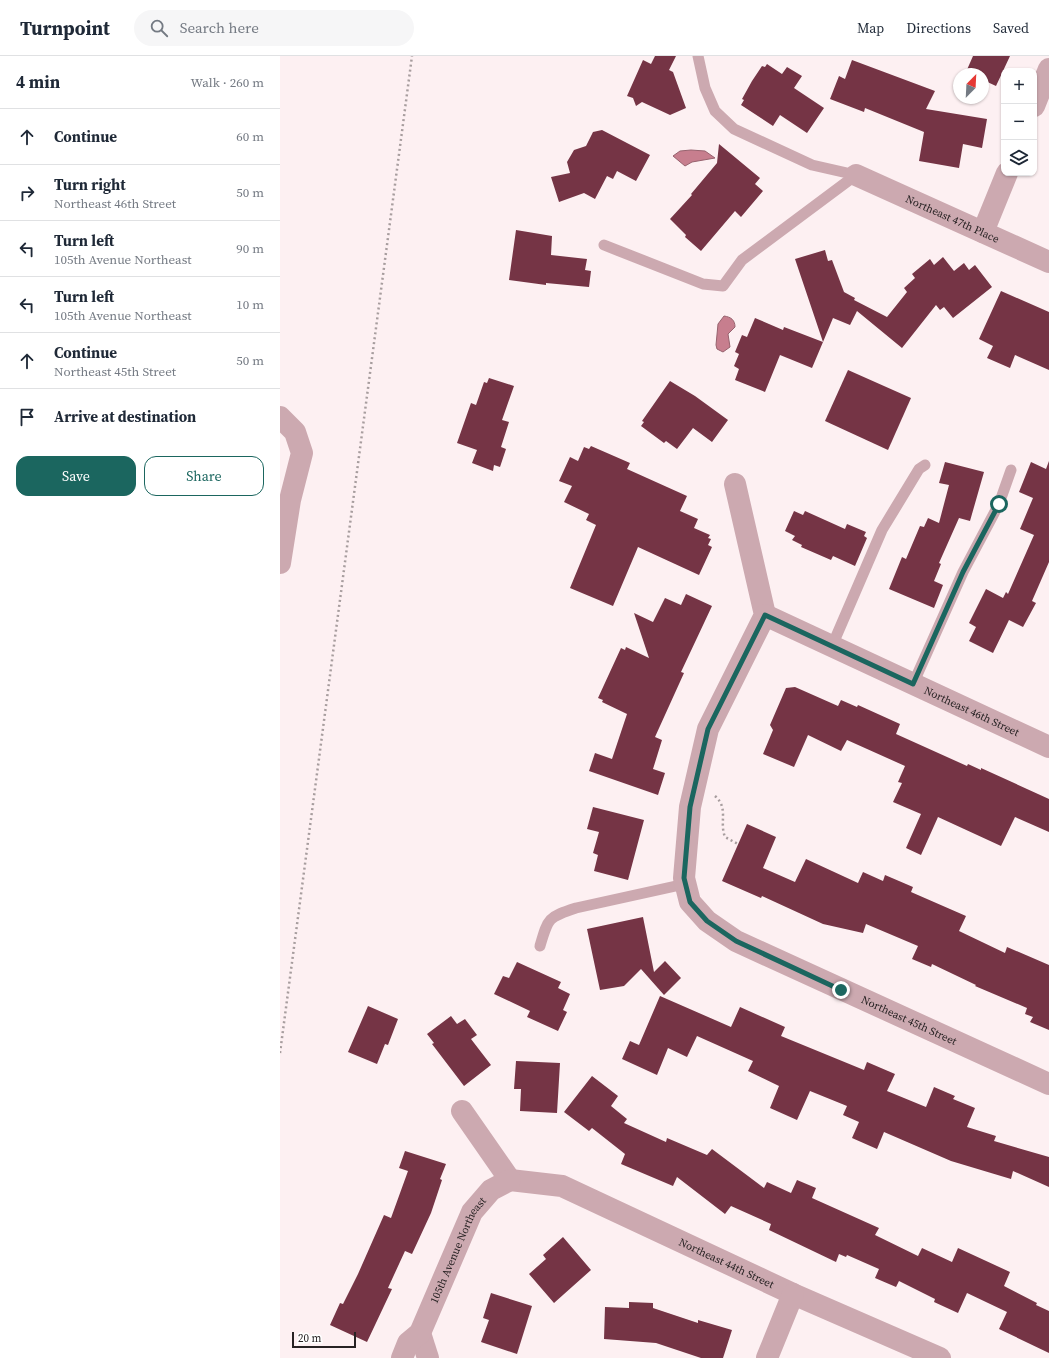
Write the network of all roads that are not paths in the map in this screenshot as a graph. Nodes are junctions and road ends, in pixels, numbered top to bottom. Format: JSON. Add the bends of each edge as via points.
{"nodes":[{"id":1,"x":698,"y":56,"type":"edge"},
{"id":2,"x":1049,"y":69,"type":"edge"},
{"id":3,"x":1035,"y":104,"type":"edge"},
{"id":4,"x":856,"y":175,"type":"junction"},
{"id":5,"x":1006,"y":176,"type":"edge"},
{"id":6,"x":983,"y":232,"type":"junction"},
{"id":7,"x":604,"y":245,"type":"dead end"},
{"id":8,"x":1049,"y":262,"type":"edge"},
{"id":9,"x":280,"y":417,"type":"edge"},
{"id":10,"x":925,"y":465,"type":"dead end"},
{"id":11,"x":1011,"y":470,"type":"dead end"},
{"id":12,"x":288,"y":479,"type":"edge"},
{"id":13,"x":735,"y":484,"type":"dead end"},
{"id":14,"x":280,"y":563,"type":"edge"},
{"id":15,"x":765,"y":615,"type":"junction"},
{"id":16,"x":832,"y":646,"type":"junction"},
{"id":17,"x":913,"y":684,"type":"junction"},
{"id":18,"x":1049,"y":747,"type":"edge"},
{"id":19,"x":685,"y":884,"type":"junction"},
{"id":20,"x":540,"y":946,"type":"dead end"},
{"id":21,"x":1049,"y":1084,"type":"edge"},
{"id":22,"x":462,"y":1111,"type":"dead end"},
{"id":23,"x":510,"y":1180,"type":"junction"},
{"id":24,"x":793,"y":1294,"type":"junction"},
{"id":25,"x":420,"y":1333,"type":"junction"},
{"id":26,"x":402,"y":1358,"type":"edge"},
{"id":27,"x":428,"y":1358,"type":"edge"},
{"id":28,"x":767,"y":1358,"type":"edge"},
{"id":29,"x":940,"y":1358,"type":"edge"}],
"edges":[{"from":1,"to":4,"type":"lane","via":[[705,88],[715,111],[734,129],[812,166]]},
{"from":2,"to":3,"type":"street"},
{"from":4,"to":6,"type":"street","name":"Northeast 47th Place"},
{"from":4,"to":7,"type":"lane","via":[[742,260],[723,286],[702,284]]},
{"from":5,"to":6,"type":"street"},
{"from":6,"to":8,"type":"street","name":"Northeast 47th Place"},
{"from":9,"to":12,"type":"street","via":[[295,432],[302,453]]},
{"from":10,"to":16,"type":"lane","via":[[919,469],[882,530]]},
{"from":11,"to":17,"type":"lane","via":[[999,504],[963,572]]},
{"from":12,"to":14,"type":"street"},
{"from":13,"to":15,"type":"street"},
{"from":15,"to":16,"type":"street","name":"Northeast 46th Street"},
{"from":15,"to":19,"type":"street","via":[[708,729],[690,807]]},
{"from":16,"to":17,"type":"street","name":"Northeast 46th Street"},
{"from":17,"to":18,"type":"street","name":"Northeast 46th Street"},
{"from":19,"to":20,"type":"lane","via":[[559,914],[551,918],[545,926]]},
{"from":19,"to":21,"type":"street","name":"Northeast 45th Street","via":[[690,902],[707,921],[736,941]]},
{"from":22,"to":23,"type":"street"},
{"from":23,"to":24,"type":"street","name":"Northeast 44th Street","via":[[562,1186]]},
{"from":23,"to":25,"type":"street","name":"105th Avenue Northeast","via":[[491,1190],[472,1212]]},
{"from":24,"to":28,"type":"street"},
{"from":24,"to":29,"type":"street","name":"Northeast 44th Street"},
{"from":25,"to":26,"type":"street","name":"105th Avenue Northeast","via":[[408,1343]]},
{"from":25,"to":27,"type":"street"}]}
